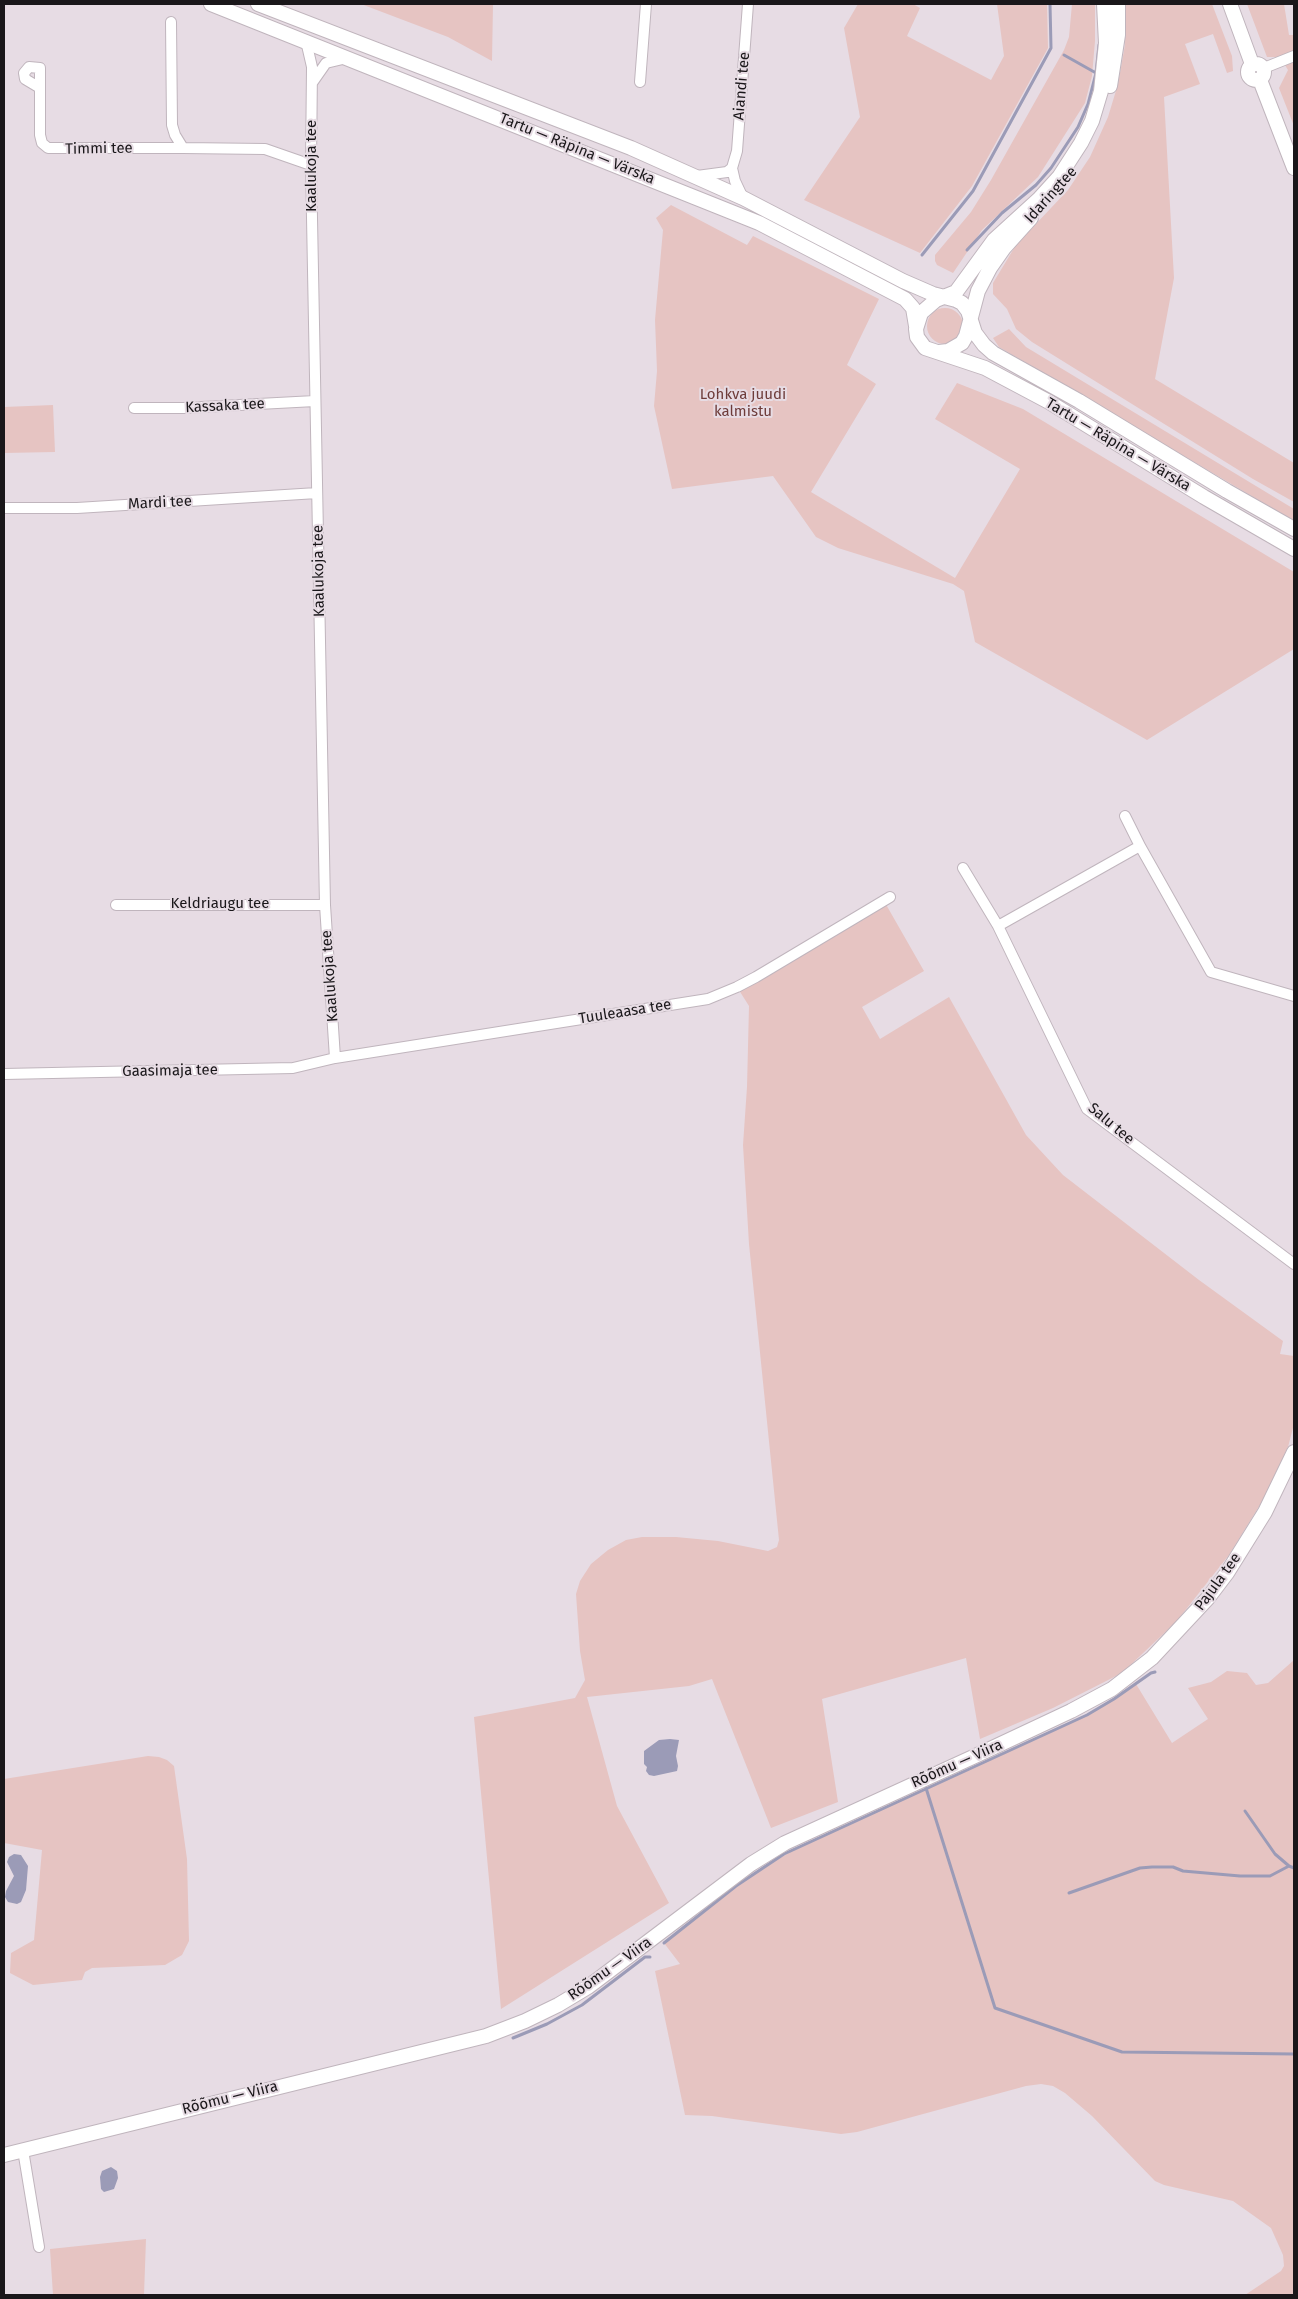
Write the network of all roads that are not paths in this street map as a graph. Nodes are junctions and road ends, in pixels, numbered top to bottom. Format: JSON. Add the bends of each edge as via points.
{"nodes":[{"id":1,"x":211,"y":4,"type":"edge"},
{"id":2,"x":258,"y":4,"type":"edge"},
{"id":3,"x":646,"y":4,"type":"edge"},
{"id":4,"x":748,"y":4,"type":"edge"},
{"id":5,"x":1104,"y":4,"type":"edge"},
{"id":6,"x":1118,"y":4,"type":"edge"},
{"id":7,"x":1230,"y":4,"type":"edge"},
{"id":8,"x":171,"y":22,"type":"dead end"},
{"id":9,"x":306,"y":41,"type":"junction"},
{"id":10,"x":1294,"y":56,"type":"edge"},
{"id":11,"x":348,"y":58,"type":"junction"},
{"id":12,"x":1258,"y":71,"type":"junction"},
{"id":13,"x":640,"y":82,"type":"dead end"},
{"id":14,"x":312,"y":84,"type":"junction"},
{"id":15,"x":40,"y":88,"type":"dead end"},
{"id":16,"x":183,"y":148,"type":"junction"},
{"id":17,"x":310,"y":164,"type":"junction"},
{"id":18,"x":732,"y":168,"type":"junction"},
{"id":19,"x":1294,"y":168,"type":"edge"},
{"id":20,"x":695,"y":176,"type":"junction"},
{"id":21,"x":743,"y":198,"type":"junction"},
{"id":22,"x":947,"y":298,"type":"junction"},
{"id":23,"x":970,"y":318,"type":"junction"},
{"id":24,"x":916,"y":329,"type":"junction"},
{"id":25,"x":936,"y":353,"type":"junction"},
{"id":26,"x":315,"y":401,"type":"junction"},
{"id":27,"x":134,"y":408,"type":"dead end"},
{"id":28,"x":317,"y":493,"type":"junction"},
{"id":29,"x":4,"y":508,"type":"edge"},
{"id":30,"x":1294,"y":529,"type":"edge"},
{"id":31,"x":1294,"y":549,"type":"edge"},
{"id":32,"x":1125,"y":816,"type":"dead end"},
{"id":33,"x":1140,"y":846,"type":"junction"},
{"id":34,"x":963,"y":868,"type":"dead end"},
{"id":35,"x":890,"y":897,"type":"dead end"},
{"id":36,"x":116,"y":905,"type":"dead end"},
{"id":37,"x":325,"y":905,"type":"junction"},
{"id":38,"x":998,"y":926,"type":"junction"},
{"id":39,"x":1294,"y":996,"type":"edge"},
{"id":40,"x":335,"y":1058,"type":"junction"},
{"id":41,"x":4,"y":1074,"type":"edge"},
{"id":42,"x":1294,"y":1264,"type":"edge"},
{"id":43,"x":1294,"y":1452,"type":"edge"},
{"id":44,"x":1112,"y":1689,"type":"joint"},
{"id":45,"x":23,"y":2150,"type":"junction"},
{"id":46,"x":4,"y":2155,"type":"edge"},
{"id":47,"x":39,"y":2247,"type":"dead end"}],
"edges":[{"from":1,"to":9,"type":"main road","name":"Tartu — Räpina — Värska"},
{"from":2,"to":20,"type":"main road","name":"Tartu — Räpina — Värska"},
{"from":3,"to":13,"type":"street"},
{"from":4,"to":18,"type":"street","name":"Aiandi tee","via":[[737,150]]},
{"from":5,"to":22,"type":"main road","name":"Idaringtee","via":[[1106,43],[1101,91],[1081,143],[1059,177],[994,240],[965,282]]},
{"from":6,"to":23,"type":"main road","name":"Idaringtee","via":[[1113,75],[1097,130],[1068,179],[1021,227],[990,268],[978,290]]},
{"from":7,"to":12,"type":"main road"},
{"from":8,"to":16,"type":"street","via":[[172,125]]},
{"from":9,"to":11,"type":"main road","name":"Tartu — Räpina — Värska"},
{"from":9,"to":14,"type":"street","name":"Kaalukoja tee"},
{"from":10,"to":12,"type":"street"},
{"from":11,"to":14,"type":"street","via":[[326,63]]},
{"from":11,"to":24,"type":"main road","name":"Tartu — Räpina — Värska","via":[[759,223],[905,299],[913,308]]},
{"from":12,"to":19,"type":"main road"},
{"from":14,"to":17,"type":"street","name":"Kaalukoja tee"},
{"from":15,"to":16,"type":"street","name":"Timmi tee","via":[[40,135],[48,148]]},
{"from":16,"to":17,"type":"street","name":"Timmi tee","via":[[265,149]]},
{"from":17,"to":26,"type":"street","name":"Kaalukoja tee"},
{"from":18,"to":20,"type":"street","via":[[727,172]]},
{"from":18,"to":21,"type":"street"},
{"from":20,"to":21,"type":"main road","name":"Tartu — Räpina — Värska"},
{"from":21,"to":22,"type":"main road","name":"Tartu — Räpina — Värska","via":[[903,281]]},
{"from":22,"to":23,"type":"main road","via":[[962,303]]},
{"from":22,"to":24,"type":"main road","via":[[936,300],[921,313]]},
{"from":23,"to":25,"type":"main road","via":[[962,343]]},
{"from":23,"to":30,"type":"main road","name":"Tartu — Räpina — Värska","via":[[975,333],[993,353]]},
{"from":24,"to":25,"type":"main road","via":[[922,345]]},
{"from":25,"to":31,"type":"main road","name":"Tartu — Räpina — Värska","via":[[971,362],[1008,380]]},
{"from":26,"to":27,"type":"street","name":"Kassaka tee"},
{"from":26,"to":28,"type":"street","name":"Kaalukoja tee"},
{"from":28,"to":29,"type":"street","name":"Mardi tee","via":[[77,508]]},
{"from":28,"to":37,"type":"street","name":"Kaalukoja tee"},
{"from":32,"to":33,"type":"street"},
{"from":33,"to":38,"type":"street"},
{"from":33,"to":39,"type":"street","via":[[1211,972]]},
{"from":34,"to":38,"type":"street","name":"Salu tee"},
{"from":35,"to":40,"type":"street","name":"Tuuleaasa tee","via":[[750,980],[708,999]]},
{"from":36,"to":37,"type":"street","name":"Keldriaugu tee"},
{"from":37,"to":40,"type":"street","name":"Kaalukoja tee"},
{"from":38,"to":42,"type":"street","name":"Salu tee","via":[[1088,1109]]},
{"from":40,"to":41,"type":"street","name":"Gaasimaja tee","via":[[293,1068]]},
{"from":43,"to":44,"type":"main road","name":"Pajula tee","via":[[1265,1512],[1208,1598],[1152,1658]]},
{"from":44,"to":45,"type":"main road","name":"Rõõmu — Viira","via":[[991,1749],[785,1843],[751,1864],[588,1987],[525,2021],[486,2036]]},
{"from":45,"to":46,"type":"main road","name":"Rõõmu — Viira"},
{"from":45,"to":47,"type":"street"}]}
